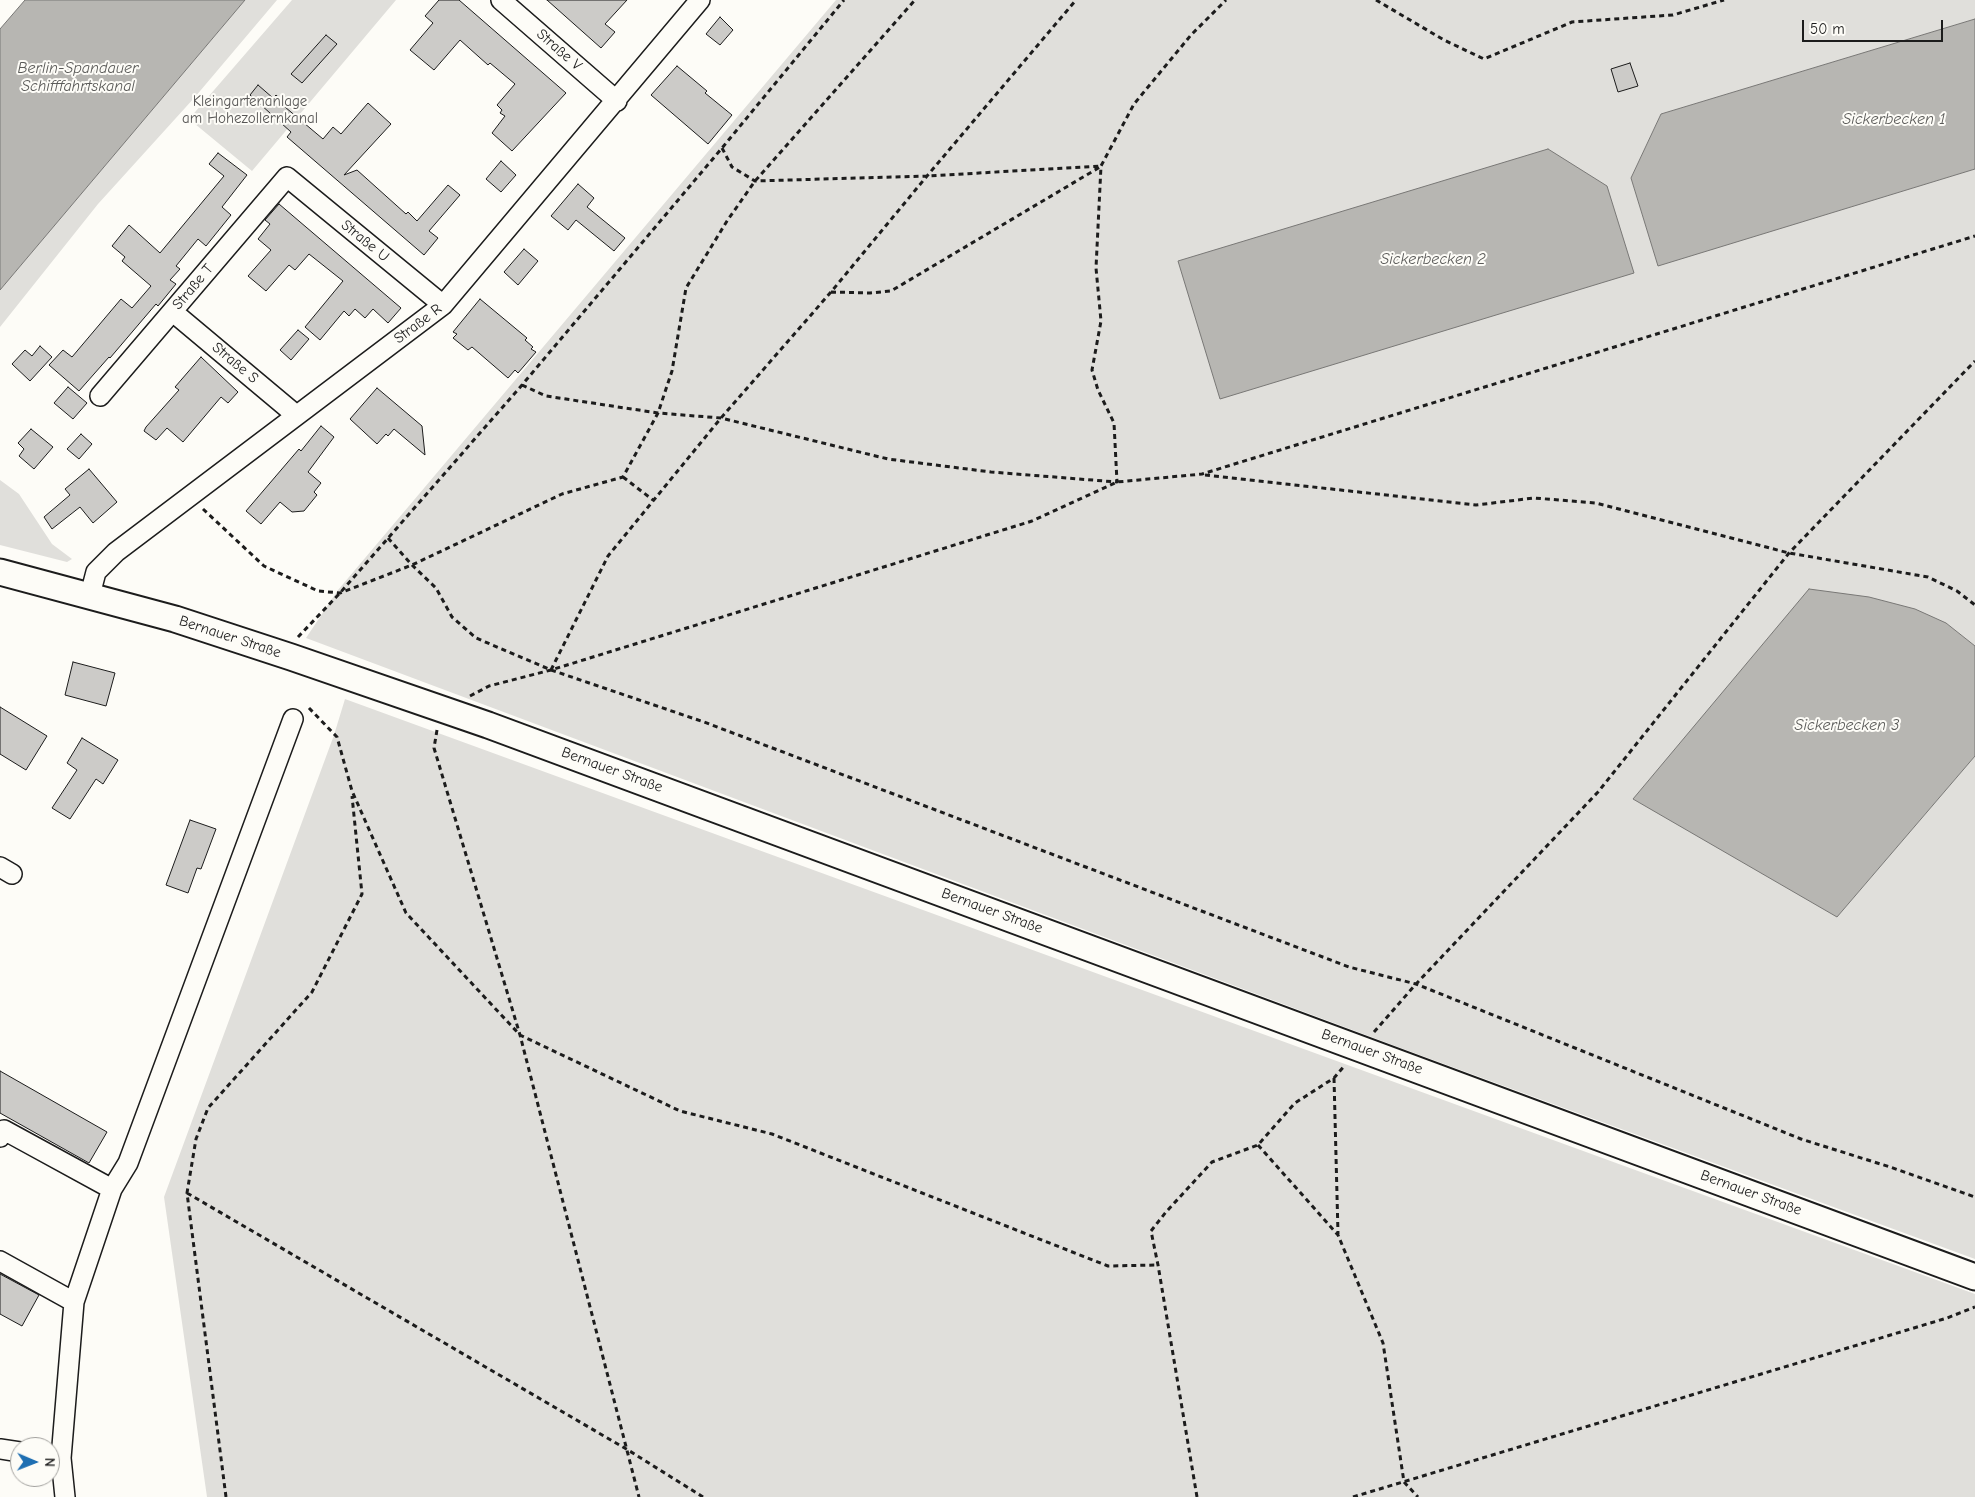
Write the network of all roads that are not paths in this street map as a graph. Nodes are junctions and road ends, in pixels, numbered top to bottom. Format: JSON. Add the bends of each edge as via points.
{"nodes":[{"id":1,"x":501,"y":0,"type":"edge"},
{"id":2,"x":700,"y":0,"type":"edge"},
{"id":3,"x":617,"y":101,"type":"junction"},
{"id":4,"x":287,"y":177,"type":"joint"},
{"id":5,"x":443,"y":305,"type":"junction"},
{"id":6,"x":173,"y":312,"type":"junction"},
{"id":7,"x":100,"y":396,"type":"dead end"},
{"id":8,"x":296,"y":415,"type":"junction"},
{"id":9,"x":0,"y":572,"type":"edge"},
{"id":10,"x":90,"y":595,"type":"junction"},
{"id":11,"x":300,"y":712,"type":"road end"},
{"id":12,"x":0,"y":1137,"type":"edge"},
{"id":13,"x":112,"y":1189,"type":"junction"},
{"id":14,"x":0,"y":1261,"type":"edge"},
{"id":15,"x":1975,"y":1277,"type":"edge"},
{"id":16,"x":74,"y":1302,"type":"junction"},
{"id":17,"x":57,"y":1437,"type":"edge"},
{"id":18,"x":60,"y":1477,"type":"edge"},
{"id":19,"x":65,"y":1497,"type":"edge"}],
"edges":[{"from":1,"to":3,"type":"lane","name":"Straße V"},
{"from":2,"to":3,"type":"lane","name":"Straße R"},
{"from":3,"to":5,"type":"lane","name":"Straße R"},
{"from":4,"to":5,"type":"lane","name":"Straße U"},
{"from":4,"to":6,"type":"lane","name":"Straße T"},
{"from":5,"to":8,"type":"lane","name":"Straße R"},
{"from":6,"to":7,"type":"lane","name":"Straße T"},
{"from":6,"to":8,"type":"lane","name":"Straße S"},
{"from":8,"to":10,"type":"lane","name":"Straße R","via":[[116,552],[96,572]]},
{"from":9,"to":10,"type":"main road","name":"Bernauer Straße"},
{"from":10,"to":15,"type":"main road","name":"Bernauer Straße","via":[[168,617],[451,712]]},
{"from":11,"to":13,"type":"lane","via":[[128,1163]]},
{"from":12,"to":13,"type":"lane","via":[[4,1130]]},
{"from":13,"to":16,"type":"lane"},
{"from":14,"to":16,"type":"lane"},
{"from":16,"to":17,"type":"lane"},
{"from":18,"to":19,"type":"lane"}]}
